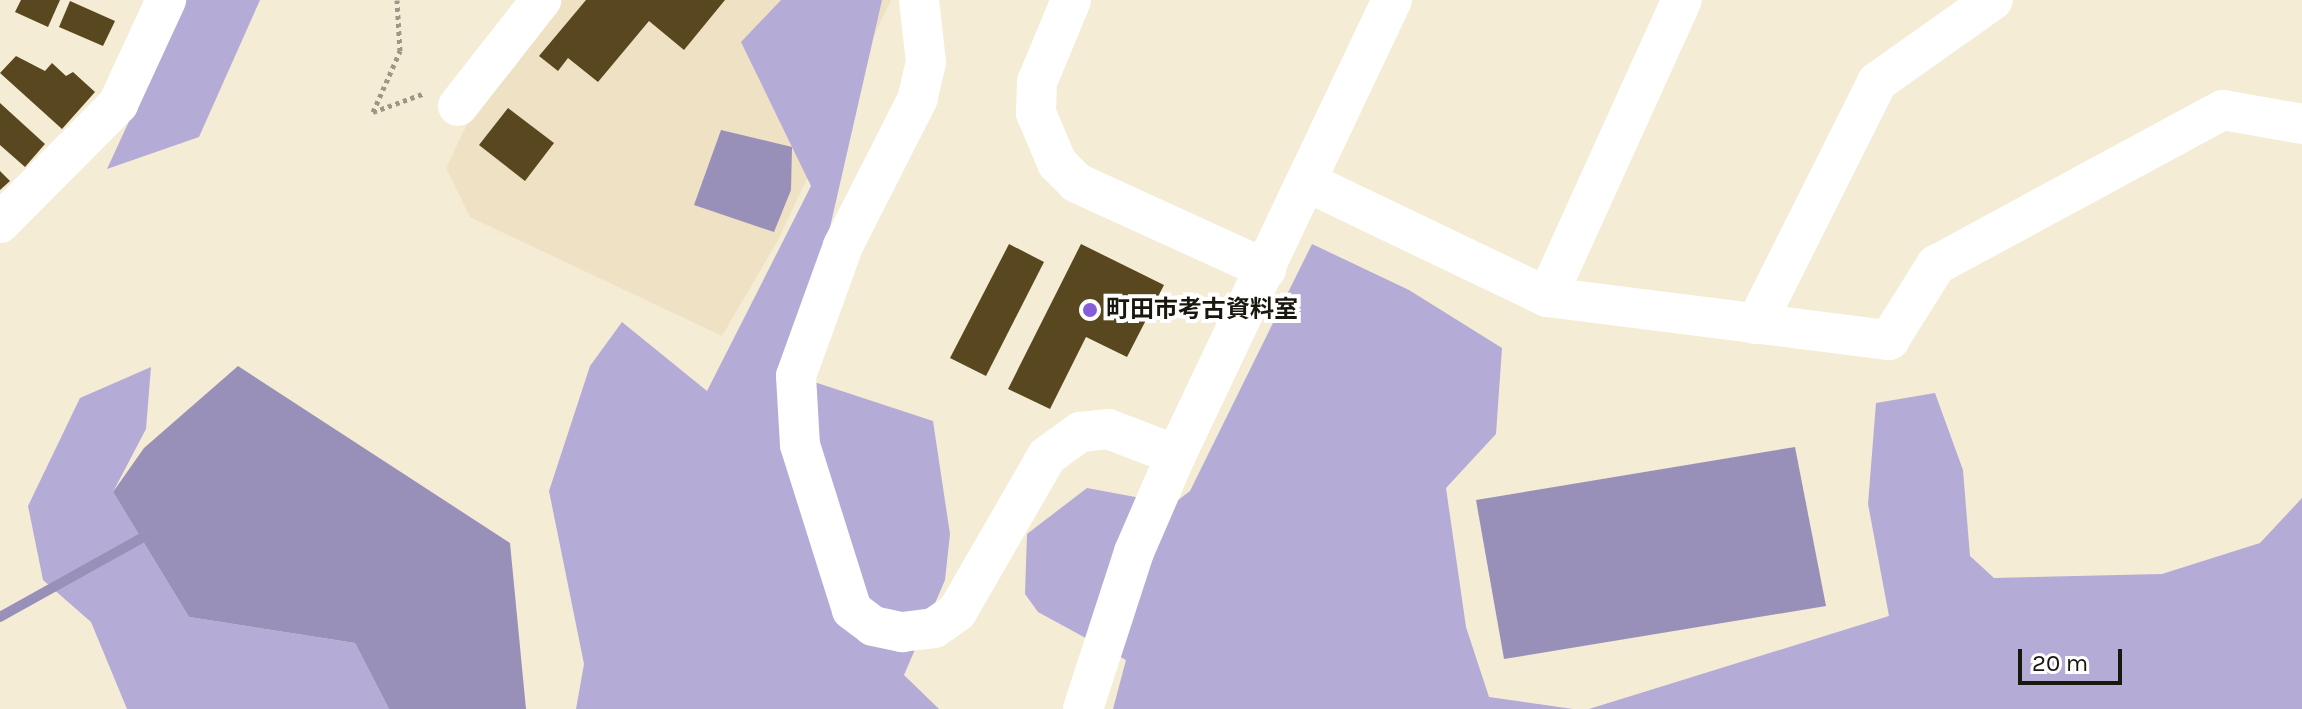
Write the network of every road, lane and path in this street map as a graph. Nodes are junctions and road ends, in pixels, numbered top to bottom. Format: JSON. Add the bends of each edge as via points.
{"nodes":[{"id":1,"x":166,"y":0,"type":"edge"},
{"id":2,"x":397,"y":0,"type":"edge"},
{"id":3,"x":541,"y":0,"type":"edge"},
{"id":4,"x":919,"y":0,"type":"edge"},
{"id":5,"x":1071,"y":0,"type":"edge"},
{"id":6,"x":1392,"y":0,"type":"edge"},
{"id":7,"x":1682,"y":0,"type":"edge"},
{"id":8,"x":1993,"y":0,"type":"edge"},
{"id":9,"x":448,"y":98,"type":"joint"},
{"id":10,"x":2302,"y":124,"type":"edge"},
{"id":11,"x":1307,"y":182,"type":"junction"},
{"id":12,"x":0,"y":223,"type":"edge"},
{"id":13,"x":1266,"y":269,"type":"junction"},
{"id":14,"x":1547,"y":297,"type":"junction"},
{"id":15,"x":1756,"y":324,"type":"junction"},
{"id":16,"x":1176,"y":455,"type":"junction"},
{"id":17,"x":1083,"y":709,"type":"edge"}],
"edges":[{"from":1,"to":12,"type":"street","via":[[118,104]]},
{"from":2,"to":9,"type":"path","via":[[400,51],[373,112]]},
{"from":3,"to":9,"type":"street"},
{"from":4,"to":16,"type":"street","via":[[926,62],[918,98],[843,246],[796,376],[800,445],[852,610],[873,626],[902,632],[934,628],[957,612],[1047,456],[1080,432],[1108,429]]},
{"from":5,"to":13,"type":"street","via":[[1037,82],[1036,113],[1057,163],[1077,183]]},
{"from":6,"to":11,"type":"street"},
{"from":7,"to":14,"type":"street"},
{"from":8,"to":15,"type":"street","via":[[1877,82]]},
{"from":10,"to":15,"type":"street","via":[[2223,110],[1936,265],[1889,340]]},
{"from":11,"to":13,"type":"street"},
{"from":11,"to":14,"type":"street"},
{"from":13,"to":16,"type":"street"},
{"from":14,"to":15,"type":"street"},
{"from":16,"to":17,"type":"street","via":[[1134,552]]}]}
